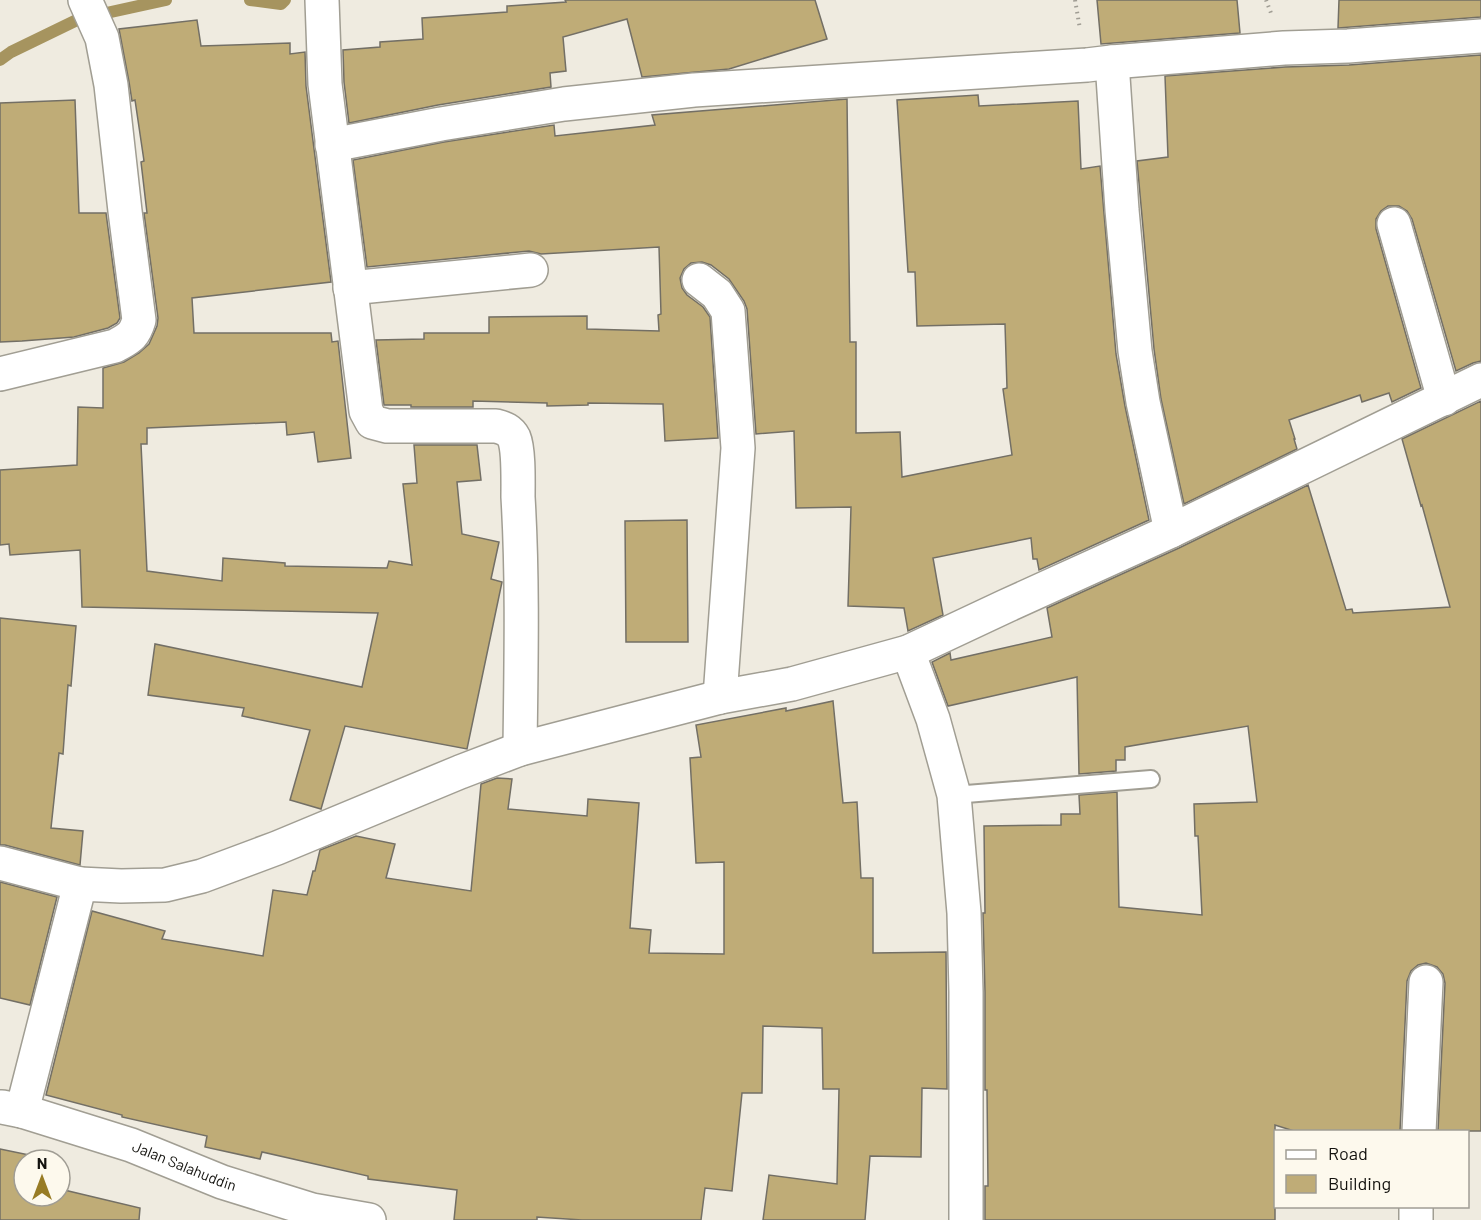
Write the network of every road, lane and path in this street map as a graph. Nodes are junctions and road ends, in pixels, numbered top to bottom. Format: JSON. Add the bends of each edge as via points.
{"nodes":[{"id":1,"x":85,"y":0,"type":"edge"},
{"id":2,"x":322,"y":5,"type":"edge"},
{"id":3,"x":1481,"y":36,"type":"edge"},
{"id":4,"x":1112,"y":62,"type":"junction"},
{"id":5,"x":332,"y":144,"type":"junction"},
{"id":6,"x":1394,"y":224,"type":"dead end"},
{"id":7,"x":531,"y":270,"type":"dead end"},
{"id":8,"x":699,"y":280,"type":"dead end"},
{"id":9,"x":350,"y":288,"type":"junction"},
{"id":10,"x":0,"y":374,"type":"edge"},
{"id":11,"x":1481,"y":380,"type":"edge"},
{"id":12,"x":1444,"y":399,"type":"junction"},
{"id":13,"x":1171,"y":531,"type":"junction"},
{"id":14,"x":908,"y":652,"type":"junction"},
{"id":15,"x":720,"y":697,"type":"junction"},
{"id":16,"x":520,"y":749,"type":"junction"},
{"id":17,"x":1151,"y":779,"type":"dead end"},
{"id":18,"x":954,"y":795,"type":"junction"},
{"id":19,"x":0,"y":863,"type":"edge"},
{"id":20,"x":80,"y":884,"type":"junction"},
{"id":21,"x":1426,"y":982,"type":"dead end"},
{"id":22,"x":11,"y":1109,"type":"edge"},
{"id":23,"x":1419,"y":1130,"type":"edge"},
{"id":24,"x":369,"y":1220,"type":"edge"},
{"id":25,"x":966,"y":1220,"type":"edge"}],
"edges":[{"from":1,"to":10,"type":"street","via":[[102,38],[111,85],[139,320],[136,332],[115,346]]},
{"from":2,"to":5,"type":"street"},
{"from":3,"to":4,"type":"street"},
{"from":4,"to":5,"type":"street","via":[[694,90],[564,104]]},
{"from":4,"to":13,"type":"street","via":[[1135,351]]},
{"from":5,"to":9,"type":"street"},
{"from":6,"to":12,"type":"street"},
{"from":7,"to":9,"type":"street"},
{"from":8,"to":15,"type":"street","via":[[717,294],[728,311],[738,448]]},
{"from":9,"to":16,"type":"street","via":[[366,411],[372,422],[387,426],[496,426],[514,438],[520,521]]},
{"from":11,"to":12,"type":"street"},
{"from":12,"to":13,"type":"street"},
{"from":13,"to":14,"type":"street"},
{"from":14,"to":15,"type":"street","via":[[792,684]]},
{"from":14,"to":18,"type":"street","via":[[933,719]]},
{"from":15,"to":16,"type":"street"},
{"from":16,"to":20,"type":"street","via":[[202,876],[165,885]]},
{"from":17,"to":18,"type":"lane"},
{"from":18,"to":25,"type":"street","via":[[964,913]]},
{"from":19,"to":20,"type":"street"},
{"from":20,"to":22,"type":"street"},
{"from":21,"to":23,"type":"street"},
{"from":22,"to":24,"type":"street","name":"Jalan Salahuddin","via":[[131,1145],[222,1182],[312,1210]]}]}
